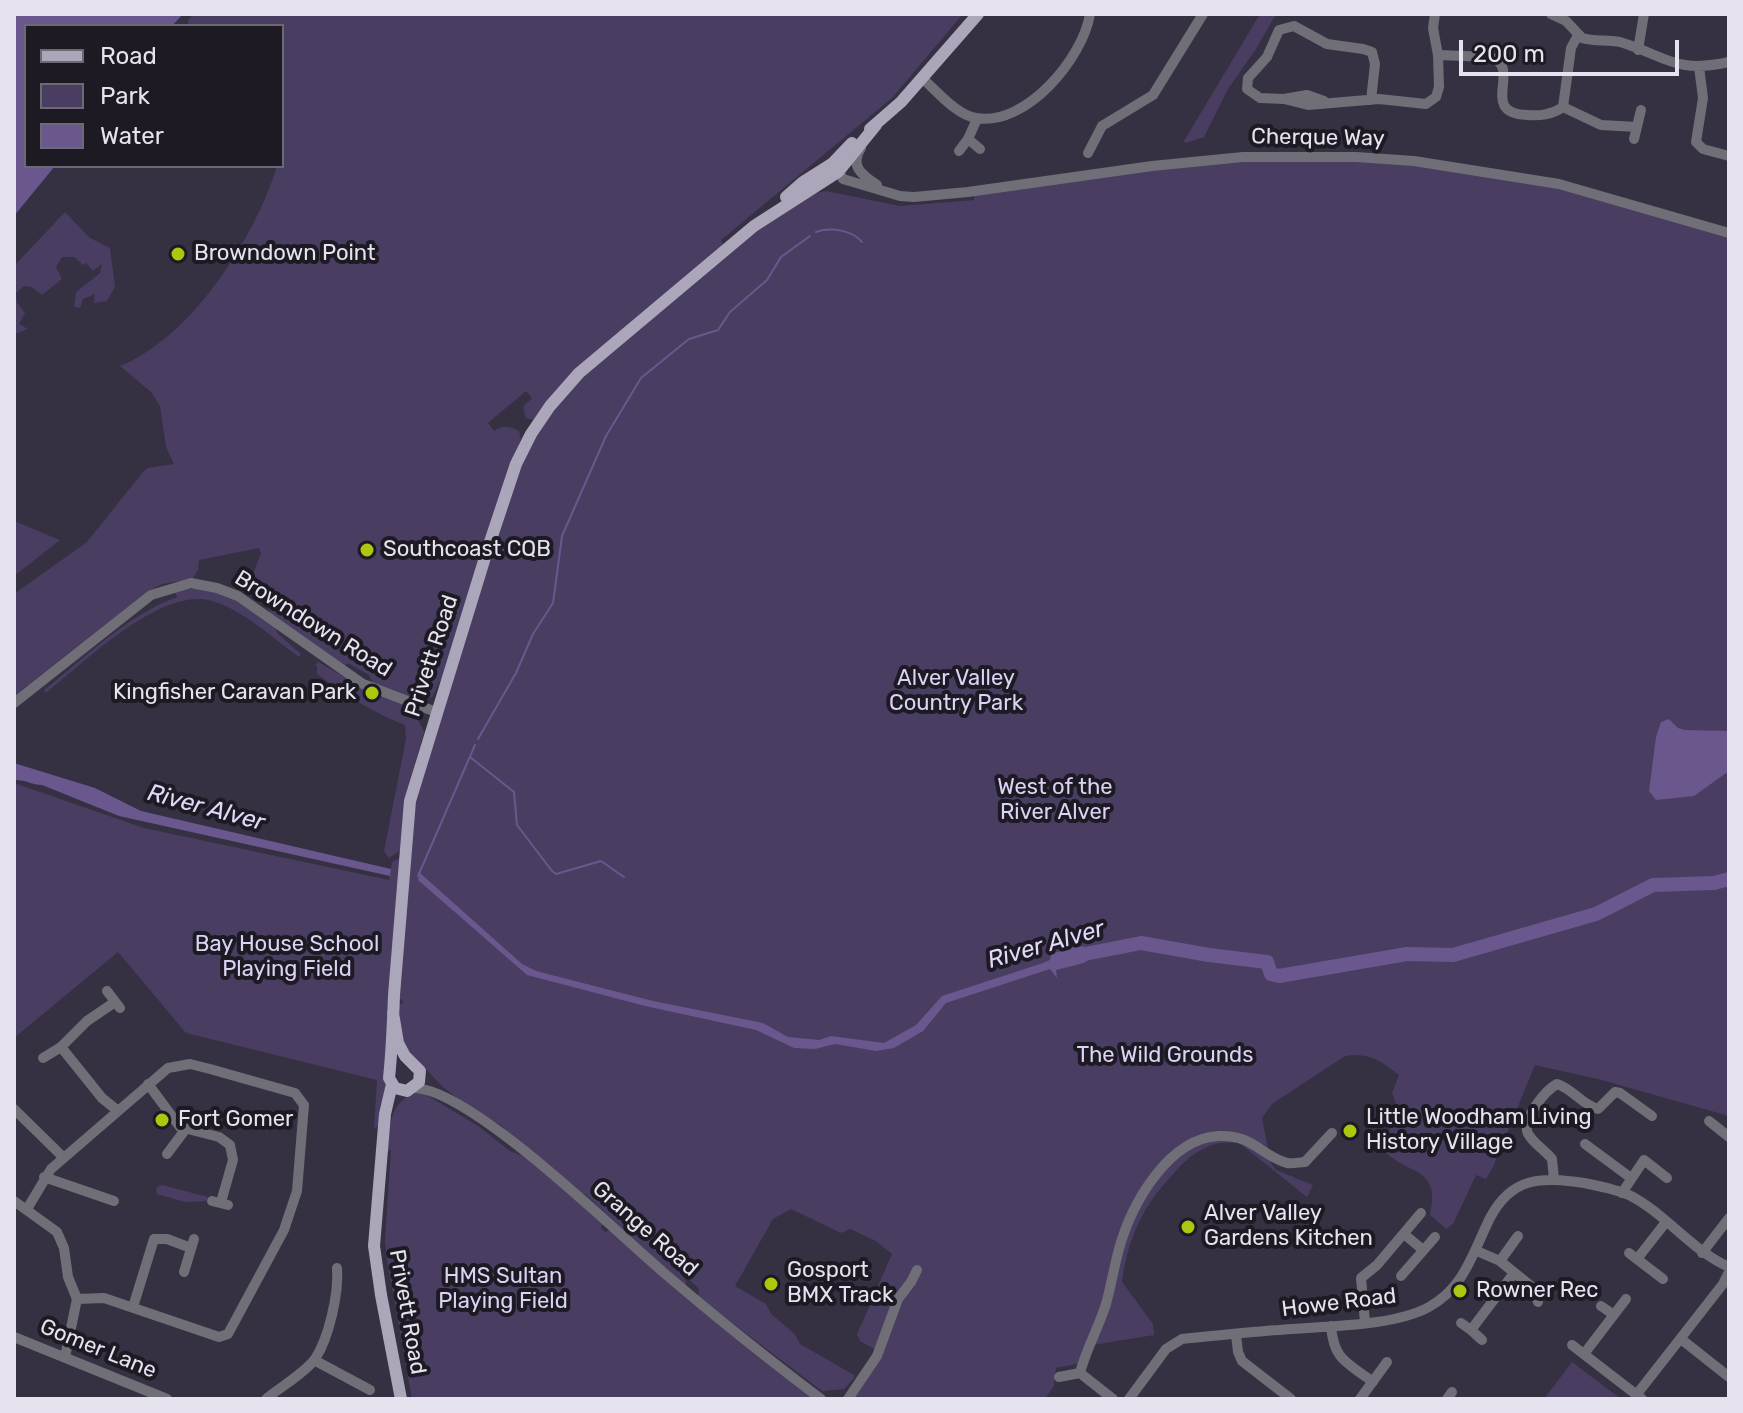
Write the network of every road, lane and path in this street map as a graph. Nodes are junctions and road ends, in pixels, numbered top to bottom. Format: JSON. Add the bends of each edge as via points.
{"nodes":[{"id":1,"x":978,"y":14,"type":"edge"},
{"id":2,"x":1090,"y":14,"type":"edge"},
{"id":3,"x":1203,"y":14,"type":"edge"},
{"id":4,"x":1435,"y":14,"type":"edge"},
{"id":5,"x":1551,"y":14,"type":"edge"},
{"id":6,"x":1644,"y":14,"type":"edge"},
{"id":7,"x":1578,"y":35,"type":"junction"},
{"id":8,"x":1638,"y":50,"type":"junction"},
{"id":9,"x":1438,"y":55,"type":"junction"},
{"id":10,"x":1729,"y":62,"type":"edge"},
{"id":11,"x":1699,"y":67,"type":"junction"},
{"id":12,"x":922,"y":78,"type":"junction"},
{"id":13,"x":1371,"y":100,"type":"junction"},
{"id":14,"x":901,"y":102,"type":"junction"},
{"id":15,"x":1563,"y":107,"type":"junction"},
{"id":16,"x":1641,"y":110,"type":"dead end"},
{"id":17,"x":977,"y":119,"type":"junction"},
{"id":18,"x":968,"y":139,"type":"junction"},
{"id":19,"x":980,"y":149,"type":"dead end"},
{"id":20,"x":959,"y":151,"type":"dead end"},
{"id":21,"x":1088,"y":153,"type":"dead end"},
{"id":22,"x":1729,"y":156,"type":"edge"},
{"id":23,"x":836,"y":167,"type":"junction"},
{"id":24,"x":866,"y":178,"type":"junction"},
{"id":25,"x":823,"y":184,"type":"junction"},
{"id":26,"x":888,"y":193,"type":"junction"},
{"id":27,"x":900,"y":196,"type":"junction"},
{"id":28,"x":754,"y":226,"type":"junction"},
{"id":29,"x":1729,"y":233,"type":"edge"},
{"id":30,"x":14,"y":703,"type":"edge"},
{"id":31,"x":436,"y":712,"type":"junction"},
{"id":32,"x":107,"y":991,"type":"dead end"},
{"id":33,"x":393,"y":1013,"type":"junction"},
{"id":34,"x":61,"y":1047,"type":"junction"},
{"id":35,"x":43,"y":1058,"type":"dead end"},
{"id":36,"x":414,"y":1065,"type":"junction"},
{"id":37,"x":391,"y":1067,"type":"junction"},
{"id":38,"x":148,"y":1084,"type":"junction"},
{"id":39,"x":392,"y":1084,"type":"junction"},
{"id":40,"x":410,"y":1090,"type":"junction"},
{"id":41,"x":441,"y":1093,"type":"junction"},
{"id":42,"x":14,"y":1109,"type":"edge"},
{"id":43,"x":118,"y":1111,"type":"junction"},
{"id":44,"x":1652,"y":1116,"type":"dead end"},
{"id":45,"x":1709,"y":1121,"type":"dead end"},
{"id":46,"x":185,"y":1130,"type":"junction"},
{"id":47,"x":1332,"y":1133,"type":"dead end"},
{"id":48,"x":383,"y":1135,"type":"junction"},
{"id":49,"x":1729,"y":1137,"type":"edge"},
{"id":50,"x":1585,"y":1144,"type":"dead end"},
{"id":51,"x":168,"y":1155,"type":"dead end"},
{"id":52,"x":63,"y":1157,"type":"junction"},
{"id":53,"x":44,"y":1177,"type":"junction"},
{"id":54,"x":1631,"y":1178,"type":"junction"},
{"id":55,"x":1667,"y":1178,"type":"dead end"},
{"id":56,"x":1554,"y":1179,"type":"junction"},
{"id":57,"x":1622,"y":1193,"type":"junction"},
{"id":58,"x":114,"y":1200,"type":"dead end"},
{"id":59,"x":14,"y":1201,"type":"edge"},
{"id":60,"x":220,"y":1203,"type":"dead end"},
{"id":61,"x":27,"y":1209,"type":"junction"},
{"id":62,"x":1421,"y":1213,"type":"dead end"},
{"id":63,"x":1729,"y":1218,"type":"edge"},
{"id":64,"x":1666,"y":1222,"type":"junction"},
{"id":65,"x":1404,"y":1234,"type":"junction"},
{"id":66,"x":1518,"y":1236,"type":"dead end"},
{"id":67,"x":1435,"y":1237,"type":"dead end"},
{"id":68,"x":1423,"y":1250,"type":"junction"},
{"id":69,"x":1477,"y":1251,"type":"junction"},
{"id":70,"x":1702,"y":1253,"type":"junction"},
{"id":71,"x":1500,"y":1261,"type":"junction"},
{"id":72,"x":337,"y":1268,"type":"dead end"},
{"id":73,"x":917,"y":1270,"type":"dead end"},
{"id":74,"x":1729,"y":1270,"type":"edge"},
{"id":75,"x":184,"y":1272,"type":"dead end"},
{"id":76,"x":1514,"y":1273,"type":"junction"},
{"id":77,"x":1401,"y":1276,"type":"dead end"},
{"id":78,"x":1663,"y":1279,"type":"dead end"},
{"id":79,"x":77,"y":1299,"type":"junction"},
{"id":80,"x":1626,"y":1299,"type":"dead end"},
{"id":81,"x":1538,"y":1302,"type":"dead end"},
{"id":82,"x":1689,"y":1304,"type":"dead end"},
{"id":83,"x":1601,"y":1306,"type":"dead end"},
{"id":84,"x":133,"y":1307,"type":"junction"},
{"id":85,"x":1701,"y":1313,"type":"junction"},
{"id":86,"x":1614,"y":1315,"type":"junction"},
{"id":87,"x":1365,"y":1322,"type":"junction"},
{"id":88,"x":1461,"y":1323,"type":"dead end"},
{"id":89,"x":1331,"y":1326,"type":"junction"},
{"id":90,"x":1471,"y":1330,"type":"junction"},
{"id":91,"x":1236,"y":1335,"type":"junction"},
{"id":92,"x":14,"y":1337,"type":"edge"},
{"id":93,"x":1681,"y":1339,"type":"junction"},
{"id":94,"x":1482,"y":1340,"type":"dead end"},
{"id":95,"x":1572,"y":1345,"type":"dead end"},
{"id":96,"x":1584,"y":1354,"type":"junction"},
{"id":97,"x":65,"y":1357,"type":"junction"},
{"id":98,"x":314,"y":1360,"type":"junction"},
{"id":99,"x":1387,"y":1362,"type":"dead end"},
{"id":100,"x":1080,"y":1373,"type":"junction"},
{"id":101,"x":1059,"y":1377,"type":"dead end"},
{"id":102,"x":1727,"y":1381,"type":"edge"},
{"id":103,"x":1373,"y":1382,"type":"junction"},
{"id":104,"x":370,"y":1391,"type":"dead end"},
{"id":105,"x":1275,"y":1394,"type":"edge"},
{"id":106,"x":1640,"y":1397,"type":"edge"},
{"id":107,"x":167,"y":1399,"type":"edge"},
{"id":108,"x":266,"y":1399,"type":"edge"},
{"id":109,"x":401,"y":1399,"type":"edge"},
{"id":110,"x":821,"y":1399,"type":"edge"},
{"id":111,"x":848,"y":1399,"type":"edge"},
{"id":112,"x":1113,"y":1399,"type":"edge"},
{"id":113,"x":1129,"y":1399,"type":"edge"},
{"id":114,"x":1291,"y":1399,"type":"edge"},
{"id":115,"x":1360,"y":1399,"type":"edge"}],
"edges":[{"from":1,"to":12,"type":"main road"},
{"from":2,"to":17,"type":"street","via":[[1081,45],[1047,89],[1014,110]]},
{"from":3,"to":21,"type":"street","via":[[1153,95],[1102,126]]},
{"from":4,"to":9,"type":"street"},
{"from":5,"to":7,"type":"street"},
{"from":6,"to":8,"type":"street"},
{"from":7,"to":8,"type":"street"},
{"from":7,"to":15,"type":"street","via":[[1571,48]]},
{"from":8,"to":11,"type":"street","via":[[1673,64]]},
{"from":9,"to":13,"type":"street","via":[[1439,87],[1430,103]]},
{"from":9,"to":15,"type":"street","via":[[1498,60],[1503,68],[1503,103],[1512,114],[1549,115]]},
{"from":10,"to":11,"type":"street"},
{"from":11,"to":22,"type":"street","via":[[1703,98],[1691,144]]},
{"from":12,"to":14,"type":"main road"},
{"from":12,"to":17,"type":"street"},
{"from":13,"to":13,"type":"street","via":[[1372,52],[1327,44],[1290,25],[1279,30],[1246,84],[1260,98]]},
{"from":14,"to":23,"type":"main road","via":[[852,142]]},
{"from":14,"to":24,"type":"street","via":[[859,151],[855,163]]},
{"from":15,"to":16,"type":"street","via":[[1601,125],[1636,133]]},
{"from":17,"to":18,"type":"street"},
{"from":18,"to":19,"type":"street"},
{"from":18,"to":20,"type":"street"},
{"from":23,"to":24,"type":"street"},
{"from":23,"to":25,"type":"main road","name":"Privett Road"},
{"from":23,"to":26,"type":"street","name":"Cherque Way","via":[[843,179]]},
{"from":23,"to":28,"type":"main road","name":"Privett Road","via":[[811,176]]},
{"from":24,"to":26,"type":"street"},
{"from":25,"to":27,"type":"street","name":"Cherque Way","via":[[886,198]]},
{"from":25,"to":28,"type":"main road","name":"Privett Road"},
{"from":26,"to":27,"type":"street","name":"Cherque Way"},
{"from":27,"to":29,"type":"street","name":"Cherque Way","via":[[1243,157],[1356,157],[1559,184]]},
{"from":28,"to":31,"type":"main road","name":"Privett Road","via":[[579,373],[531,434],[511,479]]},
{"from":30,"to":31,"type":"street","name":"Browndown Road","via":[[143,600],[191,583],[238,596],[363,684]]},
{"from":31,"to":33,"type":"main road","name":"Privett Road","via":[[410,801]]},
{"from":32,"to":34,"type":"street","via":[[118,1005],[87,1021]]},
{"from":33,"to":36,"type":"main road","name":"Privett Road","via":[[398,1043]]},
{"from":33,"to":37,"type":"main road","name":"Privett Road"},
{"from":34,"to":35,"type":"street"},
{"from":34,"to":43,"type":"street"},
{"from":36,"to":37,"type":"main road","via":[[399,1060]]},
{"from":36,"to":40,"type":"main road","via":[[419,1082]]},
{"from":36,"to":41,"type":"street","name":"Grange Road"},
{"from":37,"to":39,"type":"main road"},
{"from":38,"to":43,"type":"street"},
{"from":38,"to":46,"type":"street"},
{"from":38,"to":84,"type":"street","via":[[168,1068],[190,1064],[295,1093],[304,1105],[297,1191],[284,1230],[232,1330],[219,1337]]},
{"from":39,"to":40,"type":"main road","via":[[400,1091]]},
{"from":39,"to":48,"type":"main road","name":"Privett Road"},
{"from":40,"to":41,"type":"street","name":"Grange Road"},
{"from":40,"to":48,"type":"main road","name":"Privett Road","via":[[396,1102]]},
{"from":41,"to":110,"type":"street","name":"Grange Road","via":[[548,1171],[704,1307]]},
{"from":42,"to":52,"type":"street"},
{"from":43,"to":52,"type":"street"},
{"from":44,"to":56,"type":"street","via":[[1620,1093],[1598,1109],[1557,1084],[1550,1088],[1527,1127],[1552,1159]]},
{"from":45,"to":49,"type":"street"},
{"from":46,"to":51,"type":"street"},
{"from":46,"to":60,"type":"street","via":[[219,1137],[230,1145],[233,1160]]},
{"from":47,"to":100,"type":"street","via":[[1305,1162],[1288,1163],[1246,1139],[1225,1136],[1200,1139],[1169,1160],[1135,1208]]},
{"from":48,"to":109,"type":"main road","name":"Privett Road","via":[[374,1246]]},
{"from":50,"to":54,"type":"street"},
{"from":52,"to":53,"type":"street"},
{"from":53,"to":58,"type":"street"},
{"from":53,"to":61,"type":"street"},
{"from":54,"to":55,"type":"street","via":[[1644,1160]]},
{"from":54,"to":57,"type":"street"},
{"from":56,"to":57,"type":"street","name":"Howe Road"},
{"from":56,"to":69,"type":"street","name":"Howe Road","via":[[1528,1183],[1506,1196]]},
{"from":57,"to":64,"type":"street","name":"Howe Road"},
{"from":59,"to":61,"type":"street"},
{"from":61,"to":79,"type":"street","via":[[61,1239]]},
{"from":62,"to":65,"type":"street"},
{"from":63,"to":70,"type":"street"},
{"from":64,"to":70,"type":"street","name":"Howe Road"},
{"from":64,"to":78,"type":"street","via":[[1633,1256]]},
{"from":65,"to":68,"type":"street"},
{"from":65,"to":87,"type":"street","via":[[1361,1278]]},
{"from":66,"to":71,"type":"street"},
{"from":67,"to":68,"type":"street"},
{"from":68,"to":77,"type":"street"},
{"from":69,"to":71,"type":"street"},
{"from":69,"to":87,"type":"street","name":"Howe Road","via":[[1454,1287],[1430,1306]]},
{"from":70,"to":74,"type":"street","name":"Howe Road"},
{"from":71,"to":76,"type":"street"},
{"from":72,"to":98,"type":"street","via":[[335,1301]]},
{"from":73,"to":111,"type":"street","via":[[898,1299],[877,1356]]},
{"from":74,"to":85,"type":"street"},
{"from":75,"to":84,"type":"street","via":[[193,1244],[152,1234]]},
{"from":76,"to":81,"type":"street","via":[[1532,1287]]},
{"from":76,"to":90,"type":"street"},
{"from":79,"to":84,"type":"street","via":[[104,1298]]},
{"from":79,"to":97,"type":"street"},
{"from":80,"to":86,"type":"street"},
{"from":82,"to":85,"type":"street"},
{"from":83,"to":86,"type":"street"},
{"from":85,"to":93,"type":"street"},
{"from":86,"to":96,"type":"street"},
{"from":87,"to":89,"type":"street","name":"Howe Road"},
{"from":88,"to":90,"type":"street"},
{"from":89,"to":91,"type":"street","name":"Howe Road"},
{"from":89,"to":103,"type":"street","via":[[1337,1355]]},
{"from":90,"to":94,"type":"street"},
{"from":91,"to":105,"type":"street","via":[[1242,1361]]},
{"from":91,"to":113,"type":"street","name":"Howe Road","via":[[1173,1343]]},
{"from":92,"to":97,"type":"street","name":"Gomer Lane"},
{"from":93,"to":102,"type":"street"},
{"from":93,"to":106,"type":"street"},
{"from":95,"to":96,"type":"street"},
{"from":96,"to":106,"type":"street"},
{"from":97,"to":107,"type":"street","name":"Gomer Lane"},
{"from":98,"to":104,"type":"street"},
{"from":98,"to":108,"type":"street"},
{"from":99,"to":103,"type":"street"},
{"from":100,"to":101,"type":"street"},
{"from":100,"to":112,"type":"street"},
{"from":103,"to":115,"type":"street"},
{"from":105,"to":114,"type":"street"}]}
